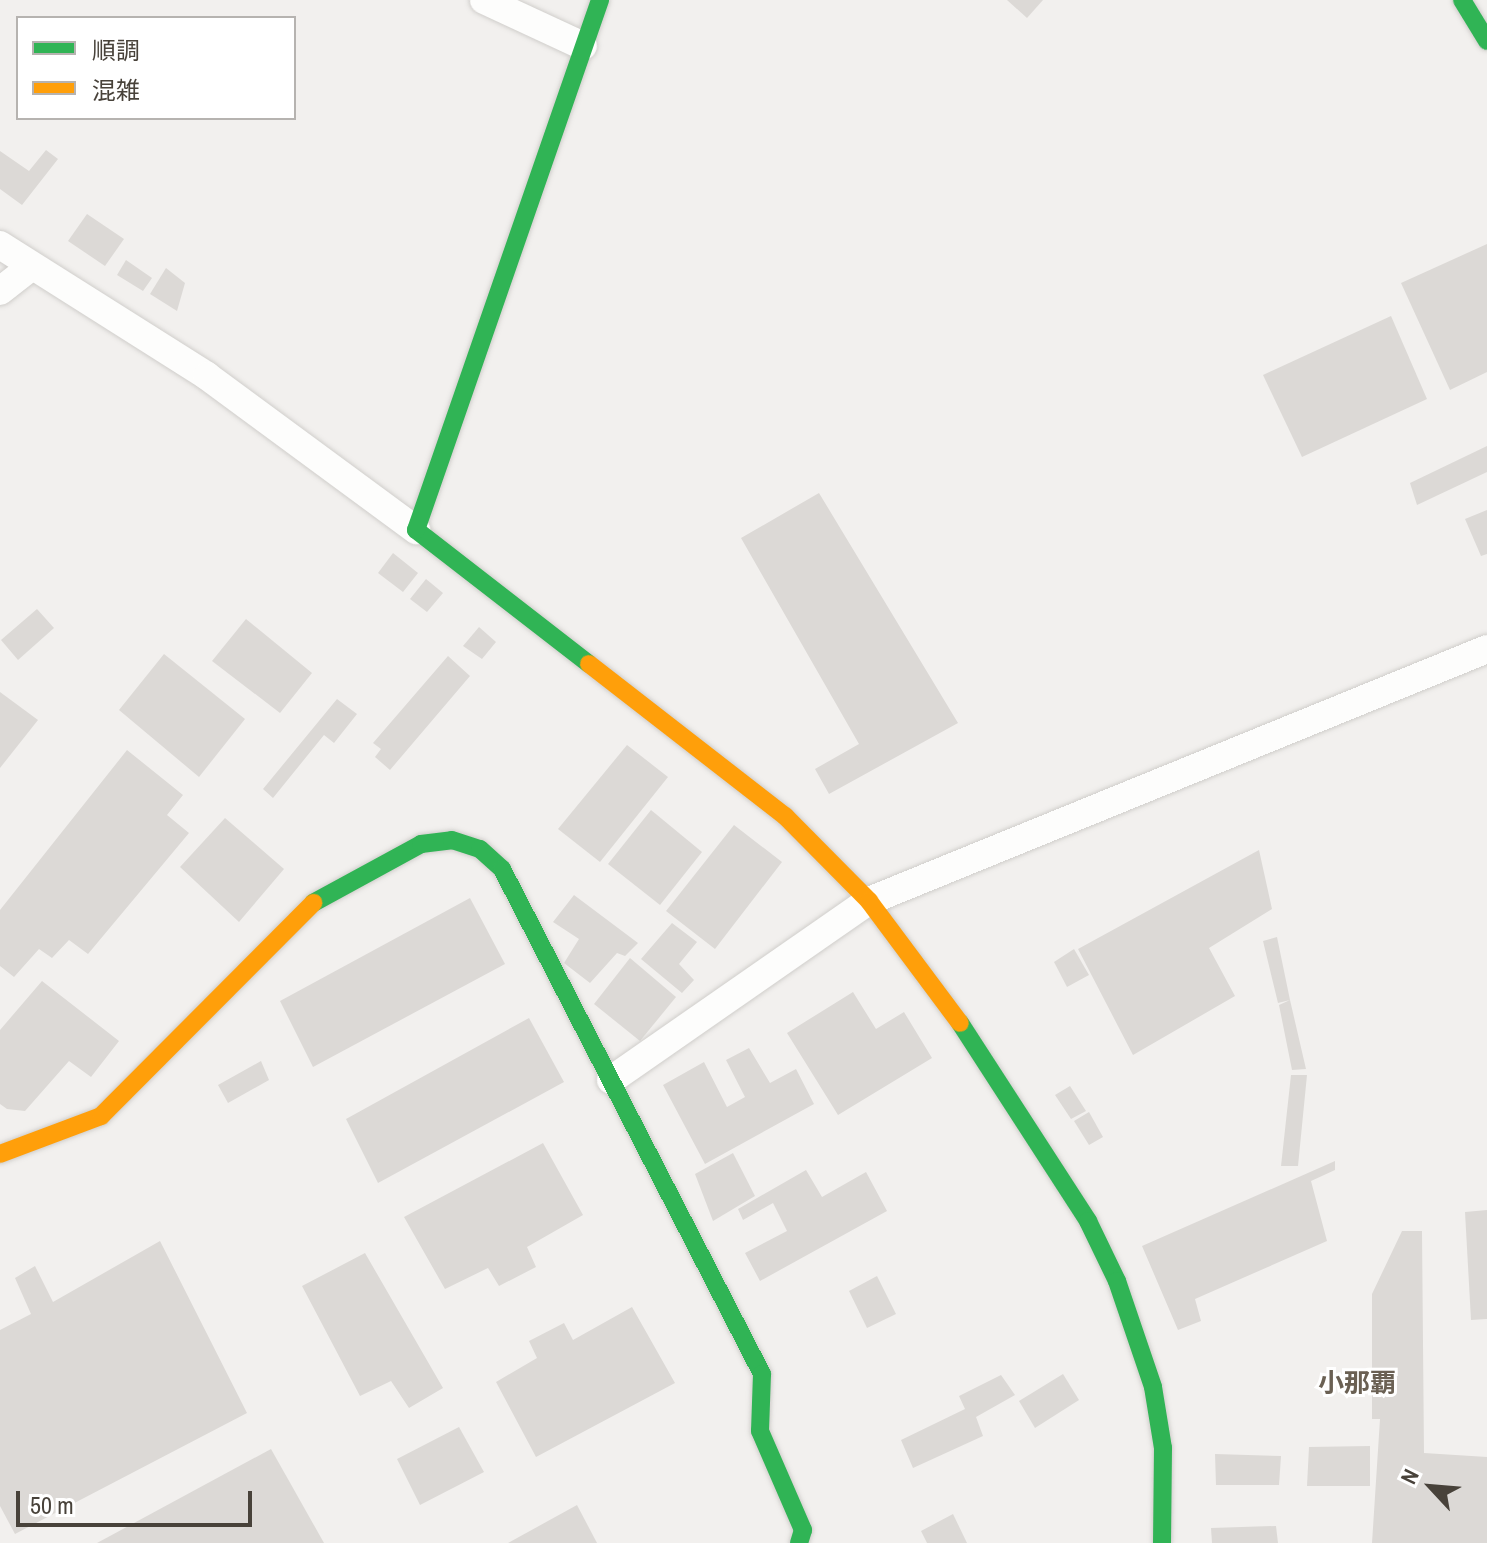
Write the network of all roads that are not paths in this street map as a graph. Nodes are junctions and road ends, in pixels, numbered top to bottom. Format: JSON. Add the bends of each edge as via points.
{"nodes":[{"id":1,"x":484,"y":0,"type":"edge"},
{"id":2,"x":600,"y":0,"type":"edge"},
{"id":3,"x":1462,"y":0,"type":"edge"},
{"id":4,"x":1487,"y":41,"type":"edge"},
{"id":5,"x":583,"y":46,"type":"junction"},
{"id":6,"x":0,"y":245,"type":"edge"},
{"id":7,"x":31,"y":267,"type":"junction"},
{"id":8,"x":0,"y":291,"type":"edge"},
{"id":9,"x":416,"y":530,"type":"junction"},
{"id":10,"x":1487,"y":649,"type":"edge"},
{"id":11,"x":869,"y":901,"type":"junction"},
{"id":12,"x":611,"y":1080,"type":"junction"},
{"id":13,"x":0,"y":1154,"type":"edge"},
{"id":14,"x":799,"y":1543,"type":"edge"},
{"id":15,"x":1162,"y":1543,"type":"edge"}],
"edges":[{"from":1,"to":5,"type":"street"},
{"from":2,"to":5,"type":"street"},
{"from":3,"to":4,"type":"street"},
{"from":5,"to":9,"type":"street"},
{"from":6,"to":7,"type":"street"},
{"from":7,"to":8,"type":"street"},
{"from":7,"to":9,"type":"street","via":[[207,376]]},
{"from":9,"to":11,"type":"street","via":[[727,766]]},
{"from":10,"to":11,"type":"street"},
{"from":11,"to":12,"type":"street"},
{"from":11,"to":15,"type":"street","via":[[1008,1092],[1117,1281],[1153,1387],[1163,1448]]},
{"from":12,"to":13,"type":"street","via":[[502,869],[480,849],[452,840],[421,844],[322,894],[101,1116]]},
{"from":12,"to":14,"type":"street","via":[[762,1374],[760,1431],[803,1530]]}]}
